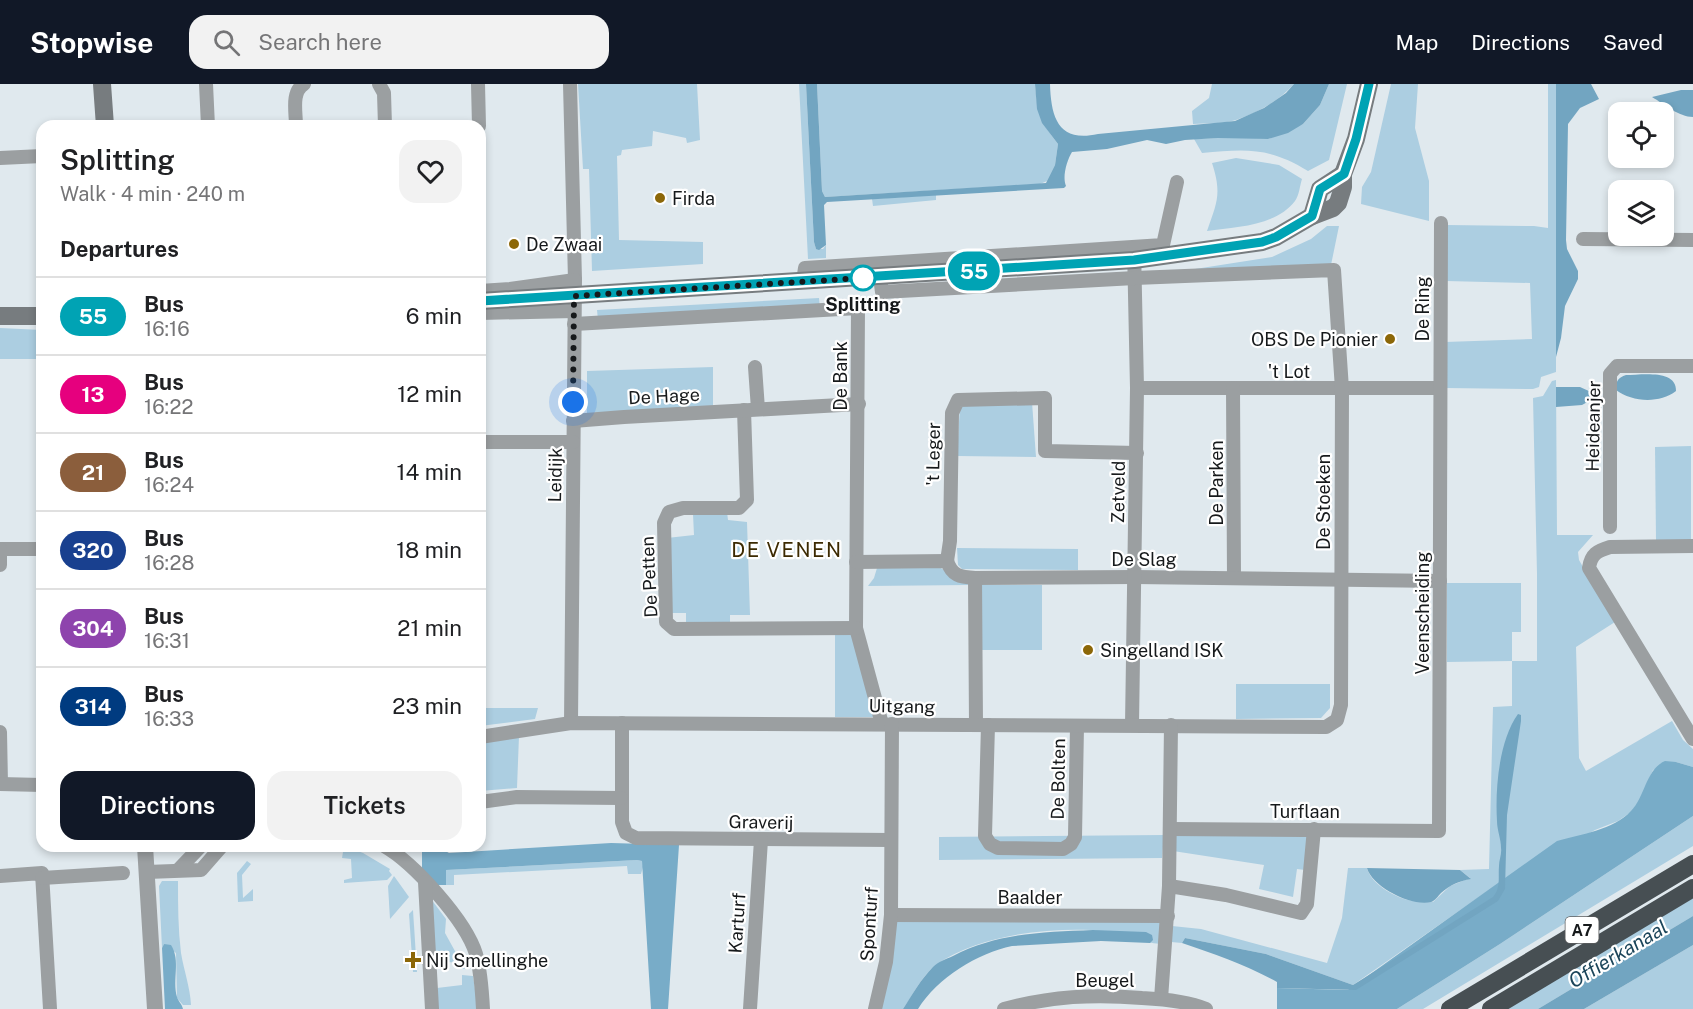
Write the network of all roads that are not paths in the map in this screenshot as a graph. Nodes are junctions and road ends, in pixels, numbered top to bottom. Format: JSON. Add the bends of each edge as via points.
{"nodes":[{"id":1,"x":102,"y":84,"type":"edge"},
{"id":2,"x":207,"y":84,"type":"edge"},
{"id":3,"x":304,"y":84,"type":"edge"},
{"id":4,"x":379,"y":84,"type":"edge"},
{"id":5,"x":478,"y":84,"type":"edge"},
{"id":6,"x":570,"y":84,"type":"edge"},
{"id":7,"x":1369,"y":84,"type":"edge"},
{"id":8,"x":105,"y":120,"type":"edge"},
{"id":9,"x":208,"y":120,"type":"edge"},
{"id":10,"x":296,"y":120,"type":"edge"},
{"id":11,"x":385,"y":120,"type":"edge"},
{"id":12,"x":478,"y":120,"type":"edge"},
{"id":13,"x":36,"y":156,"type":"edge"},
{"id":14,"x":0,"y":158,"type":"edge"},
{"id":15,"x":1177,"y":182,"type":"dead end"},
{"id":16,"x":1441,"y":223,"type":"dead end"},
{"id":17,"x":1583,"y":239,"type":"dead end"},
{"id":18,"x":1693,"y":240,"type":"edge"},
{"id":19,"x":1134,"y":262,"type":"junction"},
{"id":20,"x":803,"y":281,"type":"junction"},
{"id":21,"x":486,"y":291,"type":"edge"},
{"id":22,"x":486,"y":301,"type":"edge"},
{"id":23,"x":574,"y":303,"type":"junction"},
{"id":24,"x":486,"y":312,"type":"edge"},
{"id":25,"x":0,"y":316,"type":"edge"},
{"id":26,"x":36,"y":316,"type":"edge"},
{"id":27,"x":1693,"y":366,"type":"edge"},
{"id":28,"x":755,"y":368,"type":"dead end"},
{"id":29,"x":1137,"y":388,"type":"junction"},
{"id":30,"x":1233,"y":388,"type":"junction"},
{"id":31,"x":1342,"y":389,"type":"junction"},
{"id":32,"x":1440,"y":391,"type":"junction"},
{"id":33,"x":859,"y":404,"type":"junction"},
{"id":34,"x":751,"y":409,"type":"junction"},
{"id":35,"x":573,"y":421,"type":"junction"},
{"id":36,"x":486,"y":442,"type":"edge"},
{"id":37,"x":573,"y":442,"type":"junction"},
{"id":38,"x":1137,"y":453,"type":"junction"},
{"id":39,"x":1610,"y":527,"type":"dead end"},
{"id":40,"x":1693,"y":546,"type":"edge"},
{"id":41,"x":0,"y":549,"type":"edge"},
{"id":42,"x":36,"y":549,"type":"edge"},
{"id":43,"x":947,"y":561,"type":"junction"},
{"id":44,"x":856,"y":562,"type":"junction"},
{"id":45,"x":0,"y":565,"type":"edge"},
{"id":46,"x":1135,"y":577,"type":"junction"},
{"id":47,"x":975,"y":578,"type":"junction"},
{"id":48,"x":1234,"y":578,"type":"junction"},
{"id":49,"x":1341,"y":580,"type":"junction"},
{"id":50,"x":1440,"y":581,"type":"junction"},
{"id":51,"x":856,"y":628,"type":"junction"},
{"id":52,"x":571,"y":723,"type":"junction"},
{"id":53,"x":622,"y":723,"type":"junction"},
{"id":54,"x":887,"y":724,"type":"junction"},
{"id":55,"x":982,"y":725,"type":"junction"},
{"id":56,"x":1132,"y":725,"type":"junction"},
{"id":57,"x":1171,"y":725,"type":"junction"},
{"id":58,"x":1077,"y":726,"type":"junction"},
{"id":59,"x":1326,"y":727,"type":"joint"},
{"id":60,"x":0,"y":732,"type":"edge"},
{"id":61,"x":486,"y":736,"type":"edge"},
{"id":62,"x":1693,"y":739,"type":"edge"},
{"id":63,"x":0,"y":784,"type":"edge"},
{"id":64,"x":36,"y":785,"type":"edge"},
{"id":65,"x":621,"y":798,"type":"junction"},
{"id":66,"x":486,"y":801,"type":"edge"},
{"id":67,"x":1171,"y":829,"type":"junction"},
{"id":68,"x":1314,"y":829,"type":"junction"},
{"id":69,"x":1439,"y":831,"type":"joint"},
{"id":70,"x":761,"y":840,"type":"junction"},
{"id":71,"x":891,"y":840,"type":"junction"},
{"id":72,"x":145,"y":852,"type":"edge"},
{"id":73,"x":198,"y":852,"type":"edge"},
{"id":74,"x":202,"y":852,"type":"edge"},
{"id":75,"x":208,"y":852,"type":"edge"},
{"id":76,"x":217,"y":852,"type":"edge"},
{"id":77,"x":392,"y":852,"type":"edge"},
{"id":78,"x":1693,"y":864,"type":"edge"},
{"id":79,"x":191,"y":865,"type":"junction"},
{"id":80,"x":147,"y":872,"type":"junction"},
{"id":81,"x":123,"y":873,"type":"dead end"},
{"id":82,"x":42,"y":875,"type":"junction"},
{"id":83,"x":0,"y":876,"type":"edge"},
{"id":84,"x":425,"y":882,"type":"junction"},
{"id":85,"x":1169,"y":886,"type":"junction"},
{"id":86,"x":1693,"y":888,"type":"edge"},
{"id":87,"x":891,"y":915,"type":"junction"},
{"id":88,"x":1168,"y":916,"type":"junction"},
{"id":89,"x":1161,"y":999,"type":"junction"},
{"id":90,"x":50,"y":1009,"type":"edge"},
{"id":91,"x":155,"y":1009,"type":"edge"},
{"id":92,"x":432,"y":1009,"type":"edge"},
{"id":93,"x":483,"y":1009,"type":"edge"},
{"id":94,"x":750,"y":1009,"type":"edge"},
{"id":95,"x":875,"y":1009,"type":"edge"},
{"id":96,"x":1004,"y":1009,"type":"edge"},
{"id":97,"x":1206,"y":1009,"type":"edge"},
{"id":98,"x":1450,"y":1009,"type":"edge"},
{"id":99,"x":1491,"y":1009,"type":"edge"}],
"edges":[{"from":1,"to":8,"type":"main road"},
{"from":2,"to":9,"type":"street"},
{"from":3,"to":10,"type":"street","via":[[295,94]]},
{"from":4,"to":11,"type":"street","via":[[384,93]]},
{"from":5,"to":12,"type":"street"},
{"from":6,"to":23,"type":"street","name":"Leidijk"},
{"from":7,"to":19,"type":"main road","via":[[1343,187],[1333,207],[1262,242]]},
{"from":13,"to":14,"type":"street"},
{"from":15,"to":19,"type":"street","via":[[1163,245]]},
{"from":16,"to":32,"type":"street","name":"De Ring"},
{"from":17,"to":18,"type":"street"},
{"from":19,"to":20,"type":"main road","via":[[881,284]]},
{"from":19,"to":20,"type":"street","via":[[805,268]]},
{"from":19,"to":29,"type":"street","name":"Zetveld"},
{"from":19,"to":31,"type":"street","name":"De Stoeken","via":[[1334,270]]},
{"from":20,"to":23,"type":"main road"},
{"from":21,"to":23,"type":"street","via":[[510,289]]},
{"from":22,"to":23,"type":"main road"},
{"from":23,"to":24,"type":"street"},
{"from":23,"to":33,"type":"street","name":"De Bank","via":[[858,309]]},
{"from":23,"to":35,"type":"street","name":"Leidijk"},
{"from":25,"to":26,"type":"main road"},
{"from":27,"to":39,"type":"street","name":"Heideanjer","via":[[1617,366],[1611,374]]},
{"from":28,"to":34,"type":"street"},
{"from":29,"to":30,"type":"street","name":"'t Lot"},
{"from":29,"to":38,"type":"street","name":"Zetveld"},
{"from":30,"to":31,"type":"street","name":"'t Lot"},
{"from":30,"to":48,"type":"street","name":"De Parken"},
{"from":31,"to":32,"type":"street","name":"'t Lot"},
{"from":31,"to":49,"type":"street","name":"De Stoeken"},
{"from":32,"to":50,"type":"street","name":"Veenscheiding"},
{"from":33,"to":34,"type":"street","name":"De Hage"},
{"from":33,"to":44,"type":"street","name":"De Bank"},
{"from":34,"to":35,"type":"street","name":"De Hage"},
{"from":34,"to":51,"type":"street","name":"De Petten","via":[[747,500],[739,508],[683,508],[669,512],[664,523],[666,622],[674,629]]},
{"from":35,"to":37,"type":"street","name":"Leidijk"},
{"from":36,"to":37,"type":"street"},
{"from":37,"to":52,"type":"street","name":"Leidijk"},
{"from":38,"to":43,"type":"street","name":"'t Leger","via":[[1045,451],[1045,398],[958,400],[952,413]]},
{"from":38,"to":46,"type":"street","name":"Zetveld"},
{"from":40,"to":62,"type":"street","via":[[1610,547],[1597,551],[1589,568]]},
{"from":41,"to":42,"type":"street"},
{"from":41,"to":45,"type":"street"},
{"from":43,"to":44,"type":"street"},
{"from":43,"to":47,"type":"street","name":"De Slag","via":[[957,576]]},
{"from":44,"to":51,"type":"street","name":"De Bank"},
{"from":46,"to":47,"type":"street","name":"De Slag"},
{"from":46,"to":48,"type":"street","name":"De Slag"},
{"from":46,"to":56,"type":"street","name":"Zetveld"},
{"from":47,"to":55,"type":"street"},
{"from":48,"to":49,"type":"street","name":"De Slag"},
{"from":49,"to":50,"type":"street","name":"De Slag"},
{"from":49,"to":59,"type":"street","name":"De Stoeken","via":[[1341,705],[1337,720]]},
{"from":50,"to":69,"type":"street","name":"Veenscheiding"},
{"from":51,"to":54,"type":"street","name":"De Bank"},
{"from":52,"to":53,"type":"street","name":"Uitgang"},
{"from":52,"to":61,"type":"street","name":"Uitgang"},
{"from":53,"to":54,"type":"street","name":"Uitgang"},
{"from":53,"to":65,"type":"street","name":"Graverij"},
{"from":54,"to":55,"type":"street","name":"Uitgang"},
{"from":54,"to":71,"type":"street"},
{"from":55,"to":58,"type":"street","name":"Uitgang"},
{"from":55,"to":58,"type":"street","name":"De Bolten","via":[[985,836],[990,844],[998,848],[1063,849],[1075,837]]},
{"from":56,"to":57,"type":"street","name":"Uitgang"},
{"from":56,"to":58,"type":"street","name":"Uitgang"},
{"from":57,"to":59,"type":"street","name":"Uitgang"},
{"from":57,"to":67,"type":"street"},
{"from":60,"to":63,"type":"street"},
{"from":63,"to":64,"type":"street"},
{"from":65,"to":66,"type":"street","via":[[517,797]]},
{"from":65,"to":70,"type":"street","name":"Graverij","via":[[626,833],[636,838]]},
{"from":67,"to":68,"type":"street","name":"Turflaan"},
{"from":67,"to":85,"type":"street"},
{"from":68,"to":69,"type":"street","name":"Turflaan"},
{"from":68,"to":85,"type":"street","via":[[1307,904],[1301,913]]},
{"from":70,"to":71,"type":"street","name":"Graverij"},
{"from":70,"to":94,"type":"street","name":"Karturf"},
{"from":71,"to":87,"type":"street","name":"Sponturf"},
{"from":72,"to":80,"type":"street"},
{"from":73,"to":79,"type":"street"},
{"from":74,"to":79,"type":"street"},
{"from":75,"to":79,"type":"street"},
{"from":76,"to":79,"type":"street","via":[[201,870]]},
{"from":77,"to":84,"type":"street"},
{"from":78,"to":98,"type":"highway","number":"A7"},
{"from":79,"to":80,"type":"street"},
{"from":80,"to":91,"type":"street"},
{"from":81,"to":82,"type":"street"},
{"from":82,"to":83,"type":"street"},
{"from":82,"to":90,"type":"street"},
{"from":84,"to":92,"type":"street"},
{"from":84,"to":93,"type":"street","via":[[463,928],[475,952],[482,980]]},
{"from":85,"to":88,"type":"street"},
{"from":86,"to":99,"type":"highway","number":"A7"},
{"from":87,"to":88,"type":"street","name":"Baalder"},
{"from":87,"to":95,"type":"street","name":"Sponturf"},
{"from":88,"to":89,"type":"street"},
{"from":89,"to":96,"type":"street","name":"Beugel","via":[[1100,995],[1036,1000]]},
{"from":89,"to":97,"type":"street","name":"Beugel"}]}
